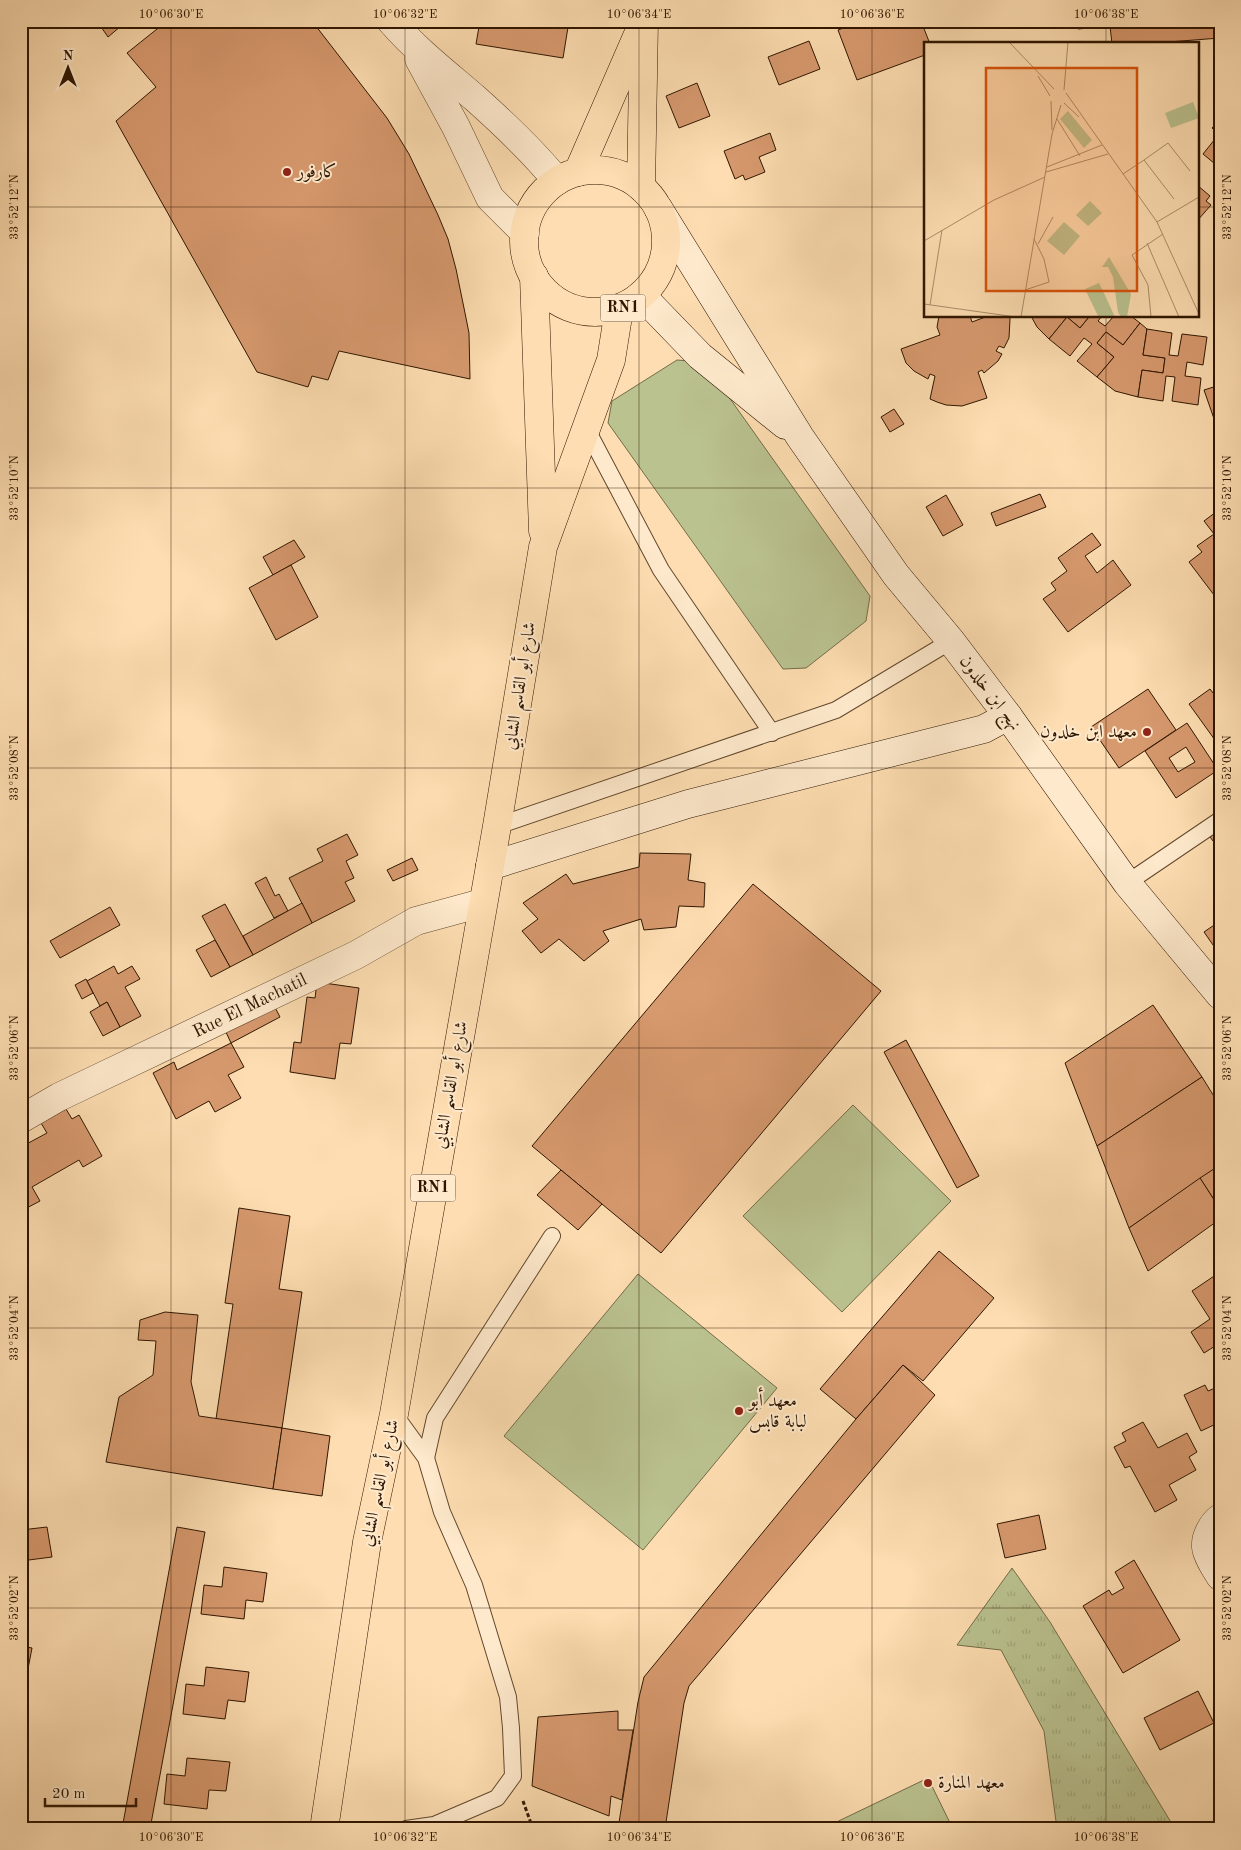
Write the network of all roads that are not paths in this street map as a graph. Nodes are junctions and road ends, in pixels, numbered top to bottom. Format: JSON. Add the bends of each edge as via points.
{"nodes":[{"id":1,"x":391,"y":21,"type":"edge"},
{"id":2,"x":644,"y":21,"type":"edge"},
{"id":3,"x":411,"y":44,"type":"junction"},
{"id":4,"x":568,"y":176,"type":"junction"},
{"id":5,"x":642,"y":187,"type":"junction"},
{"id":6,"x":658,"y":208,"type":"junction"},
{"id":7,"x":524,"y":233,"type":"junction"},
{"id":8,"x":534,"y":276,"type":"junction"},
{"id":9,"x":642,"y":295,"type":"junction"},
{"id":10,"x":619,"y":310,"type":"junction"},
{"id":11,"x":586,"y":428,"type":"junction"},
{"id":12,"x":800,"y":437,"type":"junction"},
{"id":13,"x":543,"y":547,"type":"junction"},
{"id":14,"x":952,"y":641,"type":"junction"},
{"id":15,"x":1008,"y":716,"type":"junction"},
{"id":16,"x":772,"y":733,"type":"junction"},
{"id":17,"x":1220,"y":820,"type":"edge"},
{"id":18,"x":497,"y":826,"type":"junction"},
{"id":19,"x":490,"y":866,"type":"junction"},
{"id":20,"x":1127,"y":883,"type":"junction"},
{"id":21,"x":482,"y":903,"type":"junction"},
{"id":22,"x":1220,"y":995,"type":"edge"},
{"id":23,"x":21,"y":1119,"type":"edge"},
{"id":24,"x":552,"y":1236,"type":"dead end"},
{"id":25,"x":394,"y":1414,"type":"junction"},
{"id":26,"x":426,"y":1458,"type":"junction"},
{"id":27,"x":1220,"y":1518,"type":"edge"},
{"id":28,"x":1220,"y":1576,"type":"edge"},
{"id":29,"x":324,"y":1829,"type":"edge"},
{"id":30,"x":406,"y":1829,"type":"edge"}],
"edges":[{"from":1,"to":3,"type":"street"},
{"from":2,"to":4,"type":"main road","number":"RN1"},
{"from":2,"to":5,"type":"main road","number":"RN1"},
{"from":3,"to":4,"type":"street","via":[[538,158]]},
{"from":3,"to":7,"type":"street","via":[[490,198]]},
{"from":4,"to":5,"type":"main road","number":"RN1","via":[[601,170],[622,175]]},
{"from":4,"to":7,"type":"main road","number":"RN1","via":[[541,195],[530,212]]},
{"from":5,"to":6,"type":"main road","number":"RN1"},
{"from":6,"to":9,"type":"main road","number":"RN1","via":[[665,229],[665,251],[659,272]]},
{"from":6,"to":12,"type":"street"},
{"from":7,"to":8,"type":"main road","number":"RN1","via":[[525,254]]},
{"from":8,"to":10,"type":"main road","number":"RN1","via":[[548,294],[567,306],[586,312]]},
{"from":8,"to":13,"type":"main road","name":"شارع أبو القاسم الشابي","number":"RN1"},
{"from":9,"to":10,"type":"main road","number":"RN1"},
{"from":9,"to":12,"type":"street","via":[[700,356]]},
{"from":10,"to":11,"type":"main road","name":"شارع أبو القاسم الشابي","number":"RN1","via":[[611,360]]},
{"from":11,"to":13,"type":"main road","name":"شارع أبو القاسم الشابي","number":"RN1"},
{"from":11,"to":16,"type":"lane","via":[[661,570]]},
{"from":12,"to":14,"type":"street","name":"نهج ابن خلدون","via":[[896,575]]},
{"from":13,"to":18,"type":"main road","name":"شارع أبو القاسم الشابي","number":"RN1"},
{"from":14,"to":15,"type":"street","name":"نهج ابن خلدون"},
{"from":14,"to":16,"type":"lane","via":[[836,710]]},
{"from":15,"to":19,"type":"street","via":[[984,729],[688,804]]},
{"from":15,"to":20,"type":"street","name":"نهج ابن خلدون"},
{"from":16,"to":18,"type":"lane"},
{"from":17,"to":20,"type":"lane"},
{"from":18,"to":19,"type":"main road","name":"شارع أبو القاسم الشابي","number":"RN1"},
{"from":19,"to":21,"type":"main road","name":"شارع أبو القاسم الشابي","number":"RN1"},
{"from":20,"to":22,"type":"street","name":"نهج ابن خلدون"},
{"from":21,"to":23,"type":"street","name":"Rue El Machatil","via":[[416,921],[356,955],[59,1097]]},
{"from":21,"to":25,"type":"main road","name":"شارع أبو القاسم الشابي","number":"RN1"},
{"from":24,"to":26,"type":"lane","via":[[435,1418]]},
{"from":25,"to":26,"type":"lane"},
{"from":25,"to":29,"type":"main road","name":"شارع أبو القاسم الشابي","number":"RN1","via":[[367,1542]]},
{"from":26,"to":30,"type":"lane","via":[[442,1512],[474,1585],[508,1697],[513,1776],[497,1798],[434,1825]]},
{"from":27,"to":28,"type":"street","via":[[1208,1534],[1206,1547]]}]}
